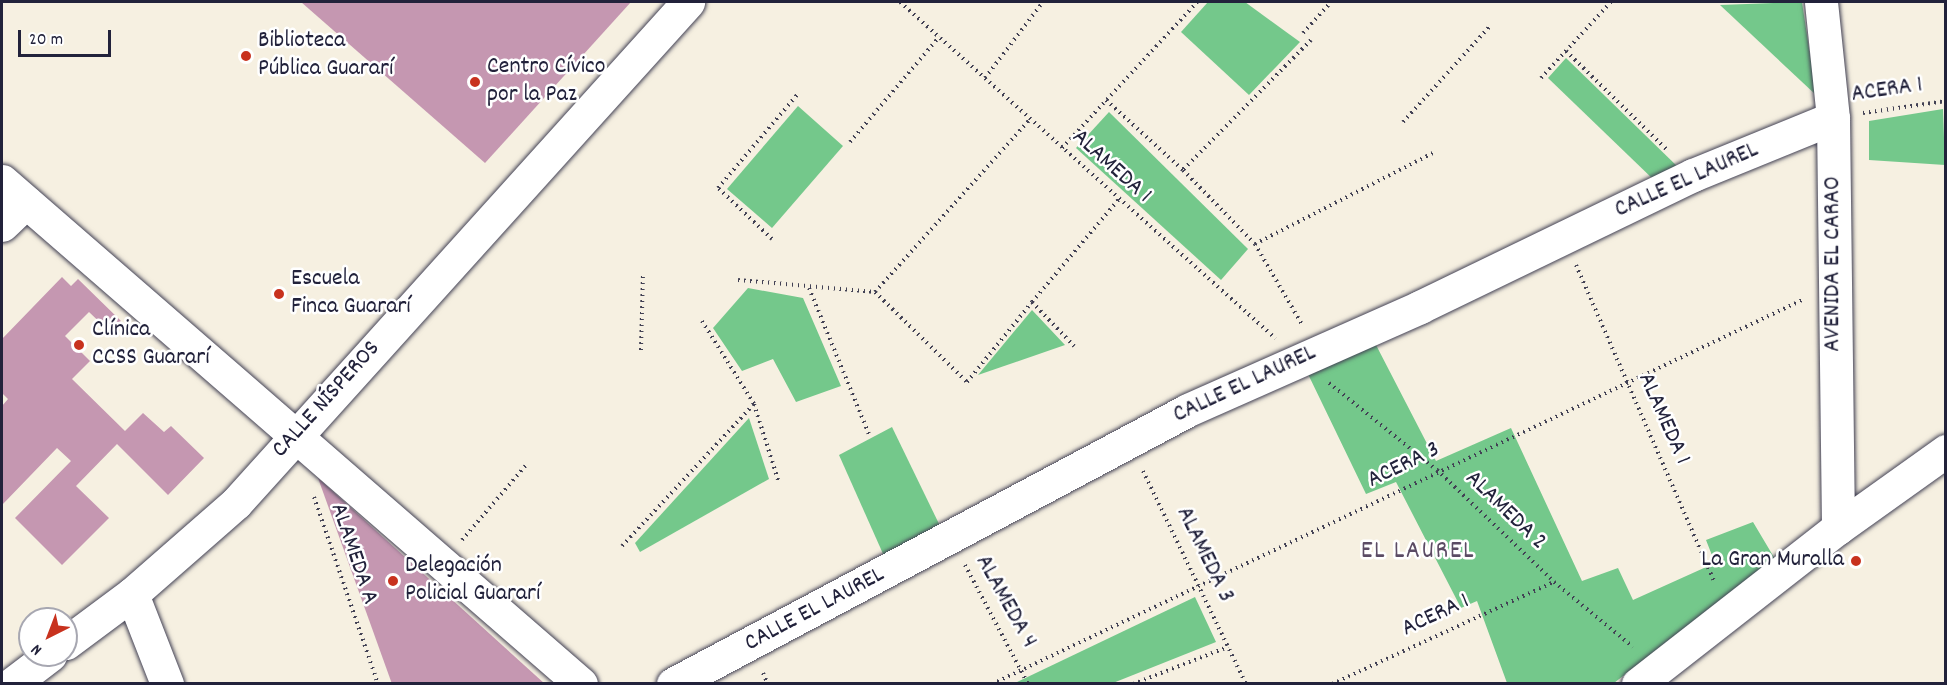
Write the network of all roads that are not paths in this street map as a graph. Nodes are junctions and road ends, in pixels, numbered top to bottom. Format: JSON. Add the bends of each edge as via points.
{"nodes":[{"id":1,"x":688,"y":2,"type":"edge"},
{"id":2,"x":1821,"y":2,"type":"edge"},
{"id":3,"x":1833,"y":117,"type":"junction"},
{"id":4,"x":2,"y":181,"type":"edge"},
{"id":5,"x":26,"y":202,"type":"junction"},
{"id":6,"x":2,"y":225,"type":"edge"},
{"id":7,"x":293,"y":437,"type":"junction"},
{"id":8,"x":1946,"y":451,"type":"edge"},
{"id":9,"x":1838,"y":528,"type":"junction"},
{"id":10,"x":132,"y":594,"type":"junction"},
{"id":11,"x":78,"y":634,"type":"edge"},
{"id":12,"x":34,"y":667,"type":"edge"},
{"id":13,"x":1648,"y":676,"type":"edge"},
{"id":14,"x":12,"y":684,"type":"edge"},
{"id":15,"x":167,"y":684,"type":"edge"},
{"id":16,"x":580,"y":684,"type":"edge"},
{"id":17,"x":673,"y":684,"type":"edge"}],
"edges":[{"from":1,"to":7,"type":"street","name":"CALLE NÍSPEROS"},
{"from":2,"to":3,"type":"street","name":"AVENIDA EL CARAO"},
{"from":3,"to":9,"type":"street","name":"AVENIDA EL CARAO"},
{"from":3,"to":17,"type":"street","name":"CALLE EL LAUREL","via":[[1693,175],[1420,307],[1188,410]]},
{"from":4,"to":5,"type":"street"},
{"from":5,"to":6,"type":"street"},
{"from":5,"to":7,"type":"street"},
{"from":7,"to":10,"type":"street","name":"CALLE NÍSPEROS","via":[[236,503]]},
{"from":7,"to":16,"type":"street"},
{"from":8,"to":9,"type":"street"},
{"from":9,"to":13,"type":"street"},
{"from":10,"to":11,"type":"street","name":"CALLE NÍSPEROS"},
{"from":10,"to":15,"type":"street"},
{"from":12,"to":14,"type":"street"}]}
